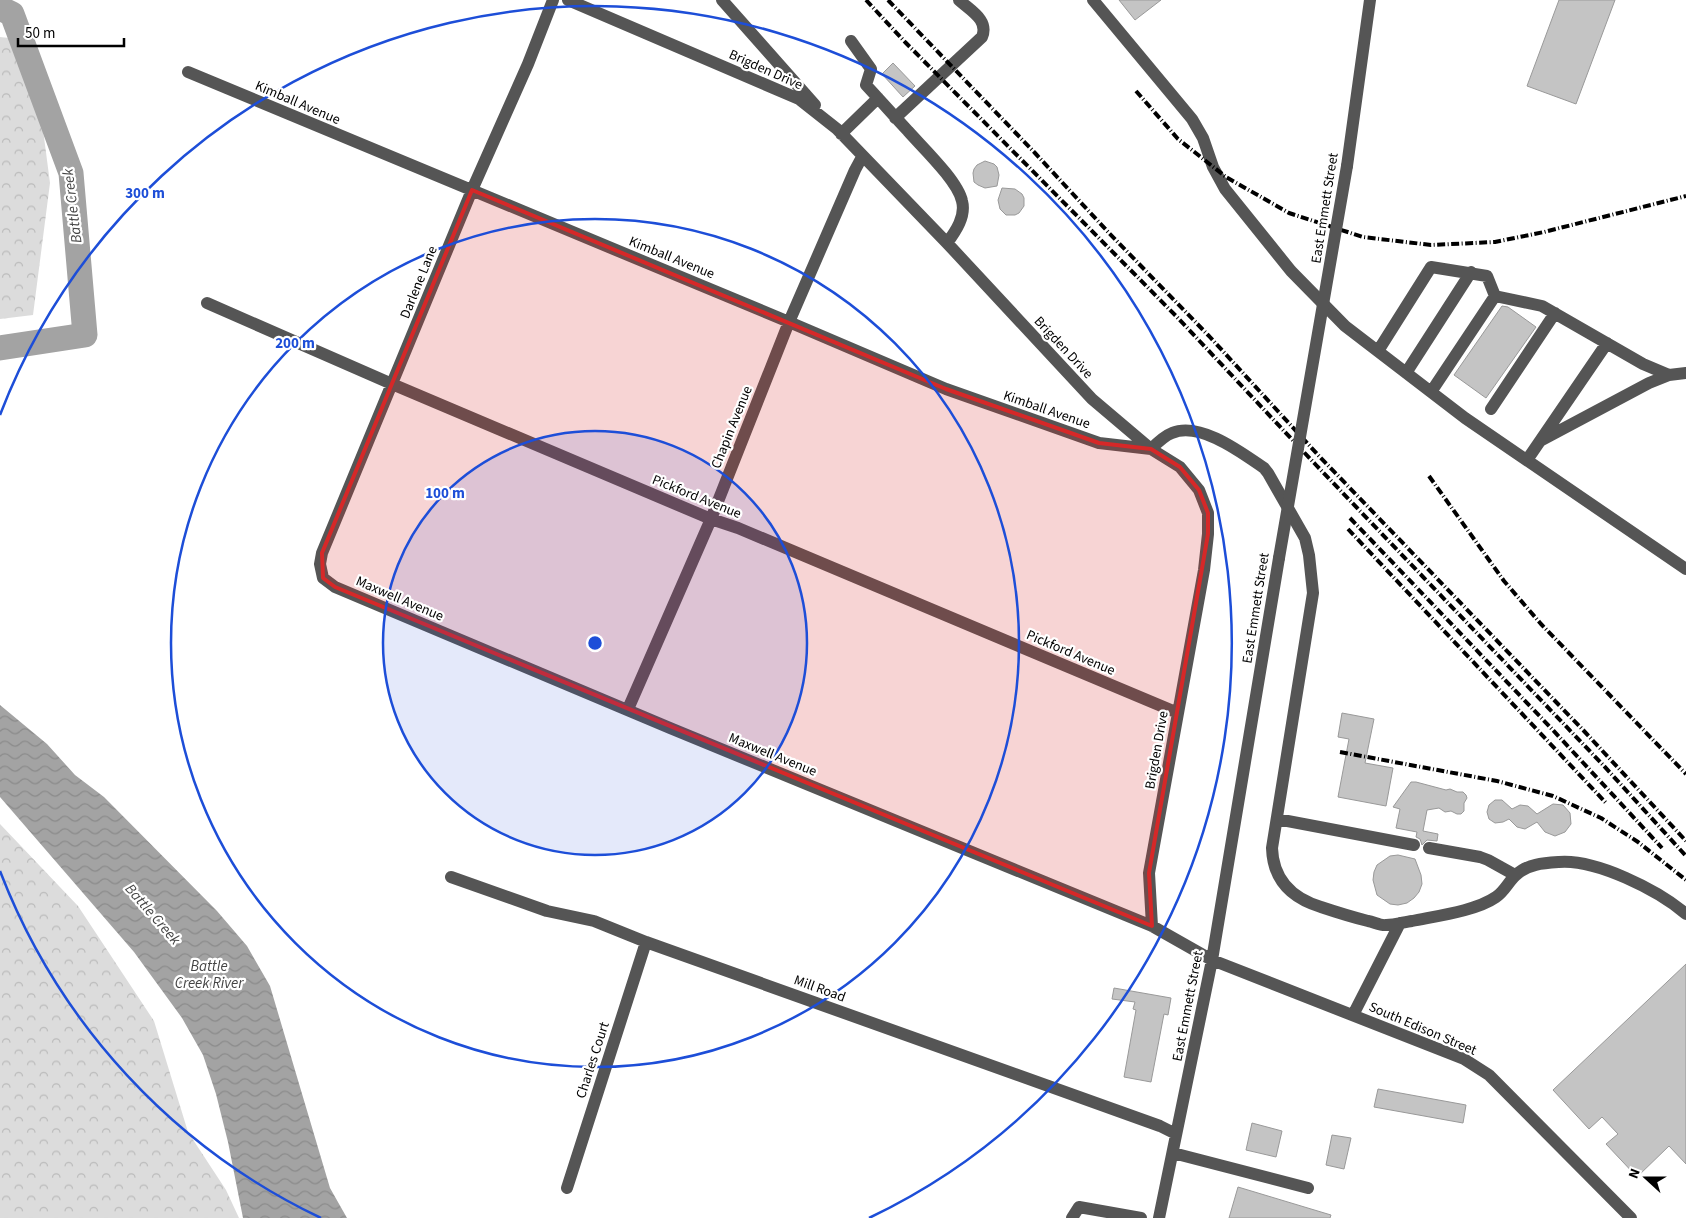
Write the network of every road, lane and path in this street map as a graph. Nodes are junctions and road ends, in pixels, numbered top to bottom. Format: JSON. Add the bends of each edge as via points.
{"nodes":[{"id":1,"x":553,"y":0,"type":"edge"},
{"id":2,"x":568,"y":0,"type":"edge"},
{"id":3,"x":722,"y":0,"type":"edge"},
{"id":4,"x":960,"y":0,"type":"edge"},
{"id":5,"x":1093,"y":0,"type":"edge"},
{"id":6,"x":1370,"y":0,"type":"edge"},
{"id":7,"x":851,"y":42,"type":"dead end"},
{"id":8,"x":188,"y":72,"type":"dead end"},
{"id":9,"x":878,"y":98,"type":"junction"},
{"id":10,"x":895,"y":118,"type":"junction"},
{"id":11,"x":839,"y":131,"type":"junction"},
{"id":12,"x":862,"y":157,"type":"junction"},
{"id":13,"x":472,"y":190,"type":"junction"},
{"id":14,"x":947,"y":242,"type":"junction"},
{"id":15,"x":1471,"y":272,"type":"junction"},
{"id":16,"x":1495,"y":296,"type":"junction"},
{"id":17,"x":207,"y":303,"type":"dead end"},
{"id":18,"x":1555,"y":313,"type":"junction"},
{"id":19,"x":790,"y":322,"type":"junction"},
{"id":20,"x":1607,"y":343,"type":"junction"},
{"id":21,"x":1378,"y":352,"type":"junction"},
{"id":22,"x":1406,"y":373,"type":"junction"},
{"id":23,"x":1686,"y":373,"type":"edge"},
{"id":24,"x":1669,"y":375,"type":"junction"},
{"id":25,"x":392,"y":384,"type":"junction"},
{"id":26,"x":1431,"y":392,"type":"junction"},
{"id":27,"x":1491,"y":409,"type":"dead end"},
{"id":28,"x":1540,"y":441,"type":"junction"},
{"id":29,"x":1151,"y":450,"type":"junction"},
{"id":30,"x":1527,"y":460,"type":"junction"},
{"id":31,"x":711,"y":519,"type":"junction"},
{"id":32,"x":1686,"y":569,"type":"edge"},
{"id":33,"x":323,"y":578,"type":"joint"},
{"id":34,"x":628,"y":709,"type":"junction"},
{"id":35,"x":1178,"y":713,"type":"junction"},
{"id":36,"x":1277,"y":820,"type":"junction"},
{"id":37,"x":1414,"y":845,"type":"dead end"},
{"id":38,"x":1429,"y":848,"type":"dead end"},
{"id":39,"x":1515,"y":876,"type":"junction"},
{"id":40,"x":451,"y":877,"type":"dead end"},
{"id":41,"x":1686,"y":914,"type":"edge"},
{"id":42,"x":1400,"y":923,"type":"junction"},
{"id":43,"x":1152,"y":926,"type":"junction"},
{"id":44,"x":646,"y":942,"type":"junction"},
{"id":45,"x":1212,"y":960,"type":"junction"},
{"id":46,"x":1353,"y":1015,"type":"junction"},
{"id":47,"x":1176,"y":1134,"type":"junction"},
{"id":48,"x":1173,"y":1153,"type":"junction"},
{"id":49,"x":566,"y":1188,"type":"dead end"},
{"id":50,"x":1308,"y":1188,"type":"dead end"},
{"id":51,"x":1072,"y":1218,"type":"edge"},
{"id":52,"x":1142,"y":1218,"type":"edge"},
{"id":53,"x":1159,"y":1218,"type":"edge"},
{"id":54,"x":1631,"y":1218,"type":"edge"}],
"edges":[{"from":1,"to":13,"type":"street","name":"Darlene Lane"},
{"from":2,"to":11,"type":"street","name":"Brigden Drive","via":[[799,99]]},
{"from":3,"to":11,"type":"street"},
{"from":4,"to":10,"type":"street","via":[[984,24],[982,37]]},
{"from":5,"to":21,"type":"street","via":[[1192,118],[1218,179],[1291,271],[1345,326]]},
{"from":6,"to":45,"type":"street","name":"East Emmett Street","bridge":true,"via":[[1347,166]]},
{"from":7,"to":9,"type":"street","via":[[871,69],[866,85]]},
{"from":8,"to":13,"type":"street","name":"Kimball Avenue"},
{"from":9,"to":10,"type":"street"},
{"from":9,"to":11,"type":"street"},
{"from":10,"to":14,"type":"street","via":[[958,190],[962,214],[958,227]]},
{"from":11,"to":12,"type":"street","name":"Brigden Drive"},
{"from":12,"to":14,"type":"street","name":"Brigden Drive"},
{"from":12,"to":19,"type":"street","name":"Chapin Avenue"},
{"from":13,"to":19,"type":"street","name":"Kimball Avenue"},
{"from":13,"to":25,"type":"street","name":"Darlene Lane"},
{"from":14,"to":29,"type":"street","name":"Brigden Drive","via":[[1092,398]]},
{"from":15,"to":16,"type":"street","via":[[1487,276]]},
{"from":15,"to":21,"type":"street","via":[[1431,266]]},
{"from":15,"to":22,"type":"street"},
{"from":16,"to":18,"type":"street","via":[[1542,306]]},
{"from":16,"to":26,"type":"street"},
{"from":17,"to":25,"type":"street","name":"Pickford Avenue"},
{"from":18,"to":20,"type":"street"},
{"from":18,"to":27,"type":"street"},
{"from":19,"to":29,"type":"street","name":"Kimball Avenue","via":[[946,389],[1033,420],[1099,442]]},
{"from":19,"to":31,"type":"street","name":"Chapin Avenue"},
{"from":20,"to":24,"type":"street"},
{"from":20,"to":28,"type":"street"},
{"from":21,"to":22,"type":"street"},
{"from":22,"to":26,"type":"street"},
{"from":23,"to":24,"type":"street"},
{"from":24,"to":28,"type":"street"},
{"from":25,"to":31,"type":"street","name":"Pickford Avenue"},
{"from":25,"to":33,"type":"street","name":"Darlene Lane","via":[[322,553]]},
{"from":26,"to":30,"type":"street"},
{"from":28,"to":30,"type":"street"},
{"from":29,"to":35,"type":"street","name":"Brigden Drive","via":[[1180,467],[1199,490],[1208,513],[1204,570]]},
{"from":29,"to":36,"type":"street","via":[[1163,438],[1180,430],[1226,443],[1264,468],[1304,538],[1314,593]]},
{"from":30,"to":32,"type":"street"},
{"from":31,"to":34,"type":"street","name":"Chapin Avenue"},
{"from":31,"to":35,"type":"street","name":"Pickford Avenue"},
{"from":33,"to":34,"type":"street","name":"Maxwell Avenue","via":[[335,587]]},
{"from":34,"to":43,"type":"street","name":"Maxwell Avenue"},
{"from":35,"to":43,"type":"street","name":"Brigden Drive","via":[[1149,873]]},
{"from":36,"to":37,"type":"street"},
{"from":36,"to":42,"type":"street","via":[[1272,860],[1286,887],[1313,905],[1385,926]]},
{"from":38,"to":39,"type":"street","via":[[1480,857]]},
{"from":39,"to":41,"type":"street","via":[[1522,870],[1543,864],[1572,861],[1587,864],[1625,877],[1660,895]]},
{"from":39,"to":42,"type":"street","via":[[1495,898],[1481,904],[1454,913]]},
{"from":40,"to":44,"type":"street","name":"Mill Road","via":[[547,911],[594,921]]},
{"from":42,"to":46,"type":"street"},
{"from":43,"to":45,"type":"street","name":"Maxwell Avenue"},
{"from":44,"to":47,"type":"street","name":"Mill Road"},
{"from":44,"to":49,"type":"street","name":"Charles Court"},
{"from":45,"to":46,"type":"street","name":"South Edison Street"},
{"from":45,"to":47,"type":"street","name":"East Emmett Street"},
{"from":46,"to":54,"type":"street","name":"South Edison Street","via":[[1476,1066]]},
{"from":47,"to":48,"type":"street","name":"East Emmett Street"},
{"from":48,"to":50,"type":"street"},
{"from":48,"to":53,"type":"street","name":"East Emmett Street"},
{"from":51,"to":52,"type":"street","via":[[1079,1207]]}]}
